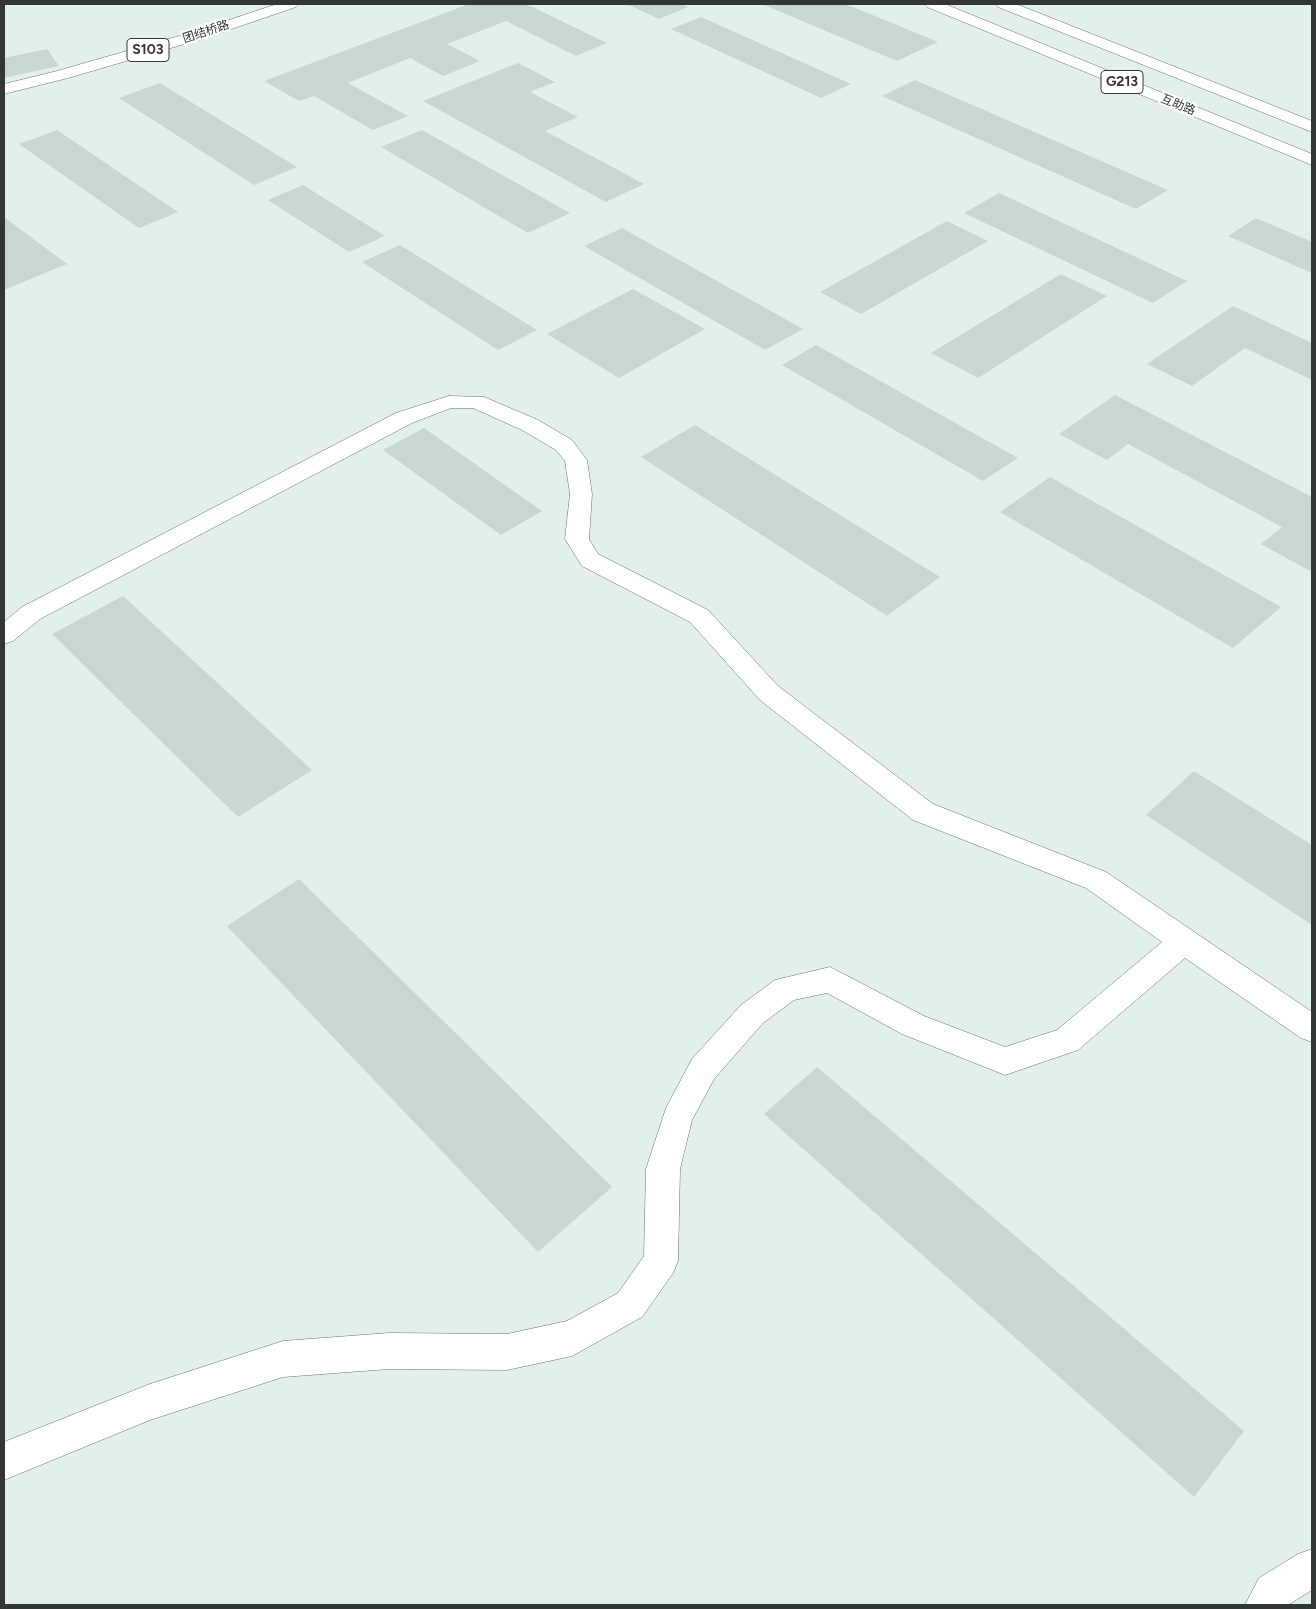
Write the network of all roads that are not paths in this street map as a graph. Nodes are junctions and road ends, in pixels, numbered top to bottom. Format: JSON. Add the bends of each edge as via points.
{"nodes":[{"id":1,"x":291,"y":4,"type":"edge"},
{"id":2,"x":932,"y":4,"type":"edge"},
{"id":3,"x":1003,"y":4,"type":"edge"},
{"id":4,"x":4,"y":89,"type":"edge"},
{"id":5,"x":1312,"y":127,"type":"edge"},
{"id":6,"x":1312,"y":160,"type":"edge"},
{"id":7,"x":4,"y":636,"type":"edge"},
{"id":8,"x":1184,"y":941,"type":"junction"},
{"id":9,"x":1312,"y":1029,"type":"edge"},
{"id":10,"x":4,"y":1461,"type":"edge"},
{"id":11,"x":1312,"y":1568,"type":"edge"},
{"id":12,"x":1265,"y":1605,"type":"edge"}],
"edges":[{"from":1,"to":4,"type":"main road","name":"团结桥路","number":"S103","via":[[199,35]]},
{"from":2,"to":6,"type":"main road","name":"互助路","number":"G213"},
{"from":3,"to":5,"type":"main road","name":"互助路","number":"G213"},
{"from":7,"to":8,"type":"main road","via":[[31,613],[404,418],[449,402],[476,402],[530,425],[564,445],[576,460],[581,494],[577,539],[590,560],[699,616],[768,693],[923,812],[1096,880]]},
{"from":8,"to":9,"type":"main road"},
{"from":8,"to":10,"type":"main road","via":[[1067,1040],[1005,1061],[914,1025],[830,980],[786,989],[752,1014],[703,1069],[677,1118],[663,1169],[661,1261],[630,1305],[572,1338],[508,1352],[388,1351],[283,1359],[150,1402]]},
{"from":11,"to":12,"type":"main road","via":[[1272,1592]]}]}
